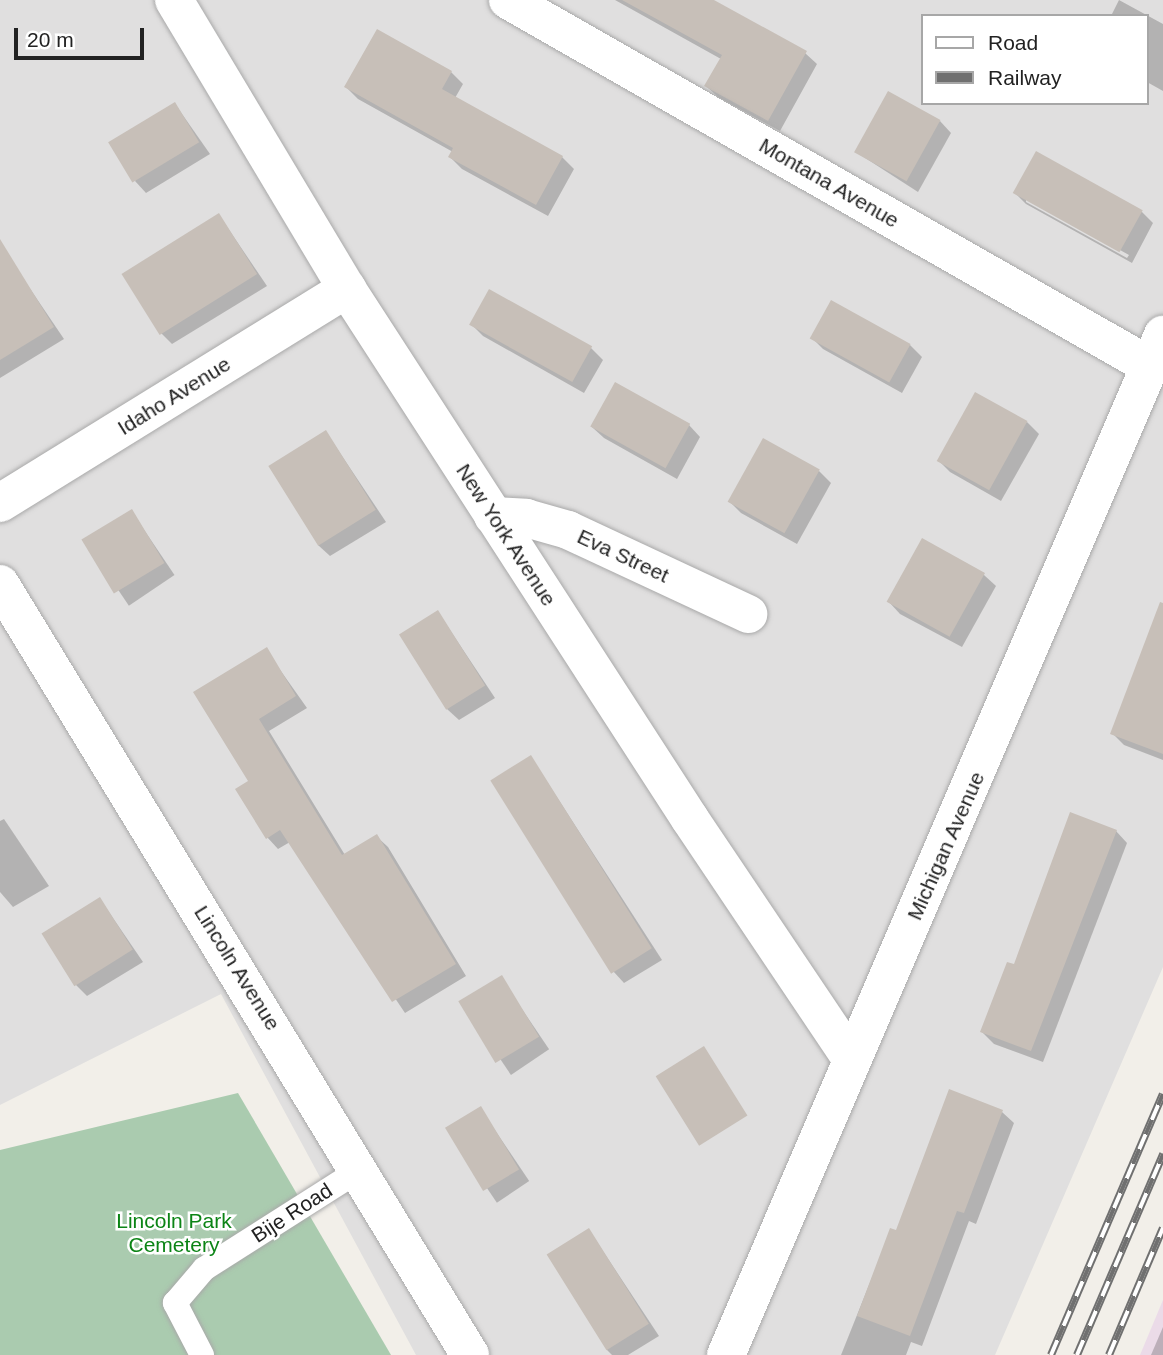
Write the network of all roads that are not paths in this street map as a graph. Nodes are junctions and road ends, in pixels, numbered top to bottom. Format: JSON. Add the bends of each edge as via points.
{"nodes":[{"id":1,"x":174,"y":0,"type":"edge"},
{"id":2,"x":508,"y":0,"type":"edge"},
{"id":3,"x":347,"y":289,"type":"junction"},
{"id":4,"x":1156,"y":351,"type":"edge"},
{"id":5,"x":0,"y":503,"type":"edge"},
{"id":6,"x":493,"y":516,"type":"junction"},
{"id":7,"x":0,"y":584,"type":"edge"},
{"id":8,"x":748,"y":614,"type":"dead end"},
{"id":9,"x":852,"y":1060,"type":"junction"},
{"id":10,"x":361,"y":1169,"type":"junction"},
{"id":11,"x":202,"y":1355,"type":"edge"},
{"id":12,"x":470,"y":1355,"type":"edge"},
{"id":13,"x":726,"y":1355,"type":"edge"}],
"edges":[{"from":1,"to":3,"type":"street","name":"New York Avenue"},
{"from":2,"to":4,"type":"street","name":"Montana Avenue"},
{"from":3,"to":5,"type":"street","name":"Idaho Avenue"},
{"from":3,"to":6,"type":"street","name":"New York Avenue"},
{"from":4,"to":9,"type":"street","name":"Michigan Avenue"},
{"from":6,"to":8,"type":"street","name":"Eva Street","via":[[561,527]]},
{"from":6,"to":9,"type":"street","name":"New York Avenue"},
{"from":7,"to":10,"type":"street","name":"Lincoln Avenue"},
{"from":9,"to":13,"type":"street","name":"Michigan Avenue"},
{"from":10,"to":11,"type":"lane","name":"Bije Road","via":[[204,1269],[174,1303]]},
{"from":10,"to":12,"type":"street","name":"Lincoln Avenue"}]}
